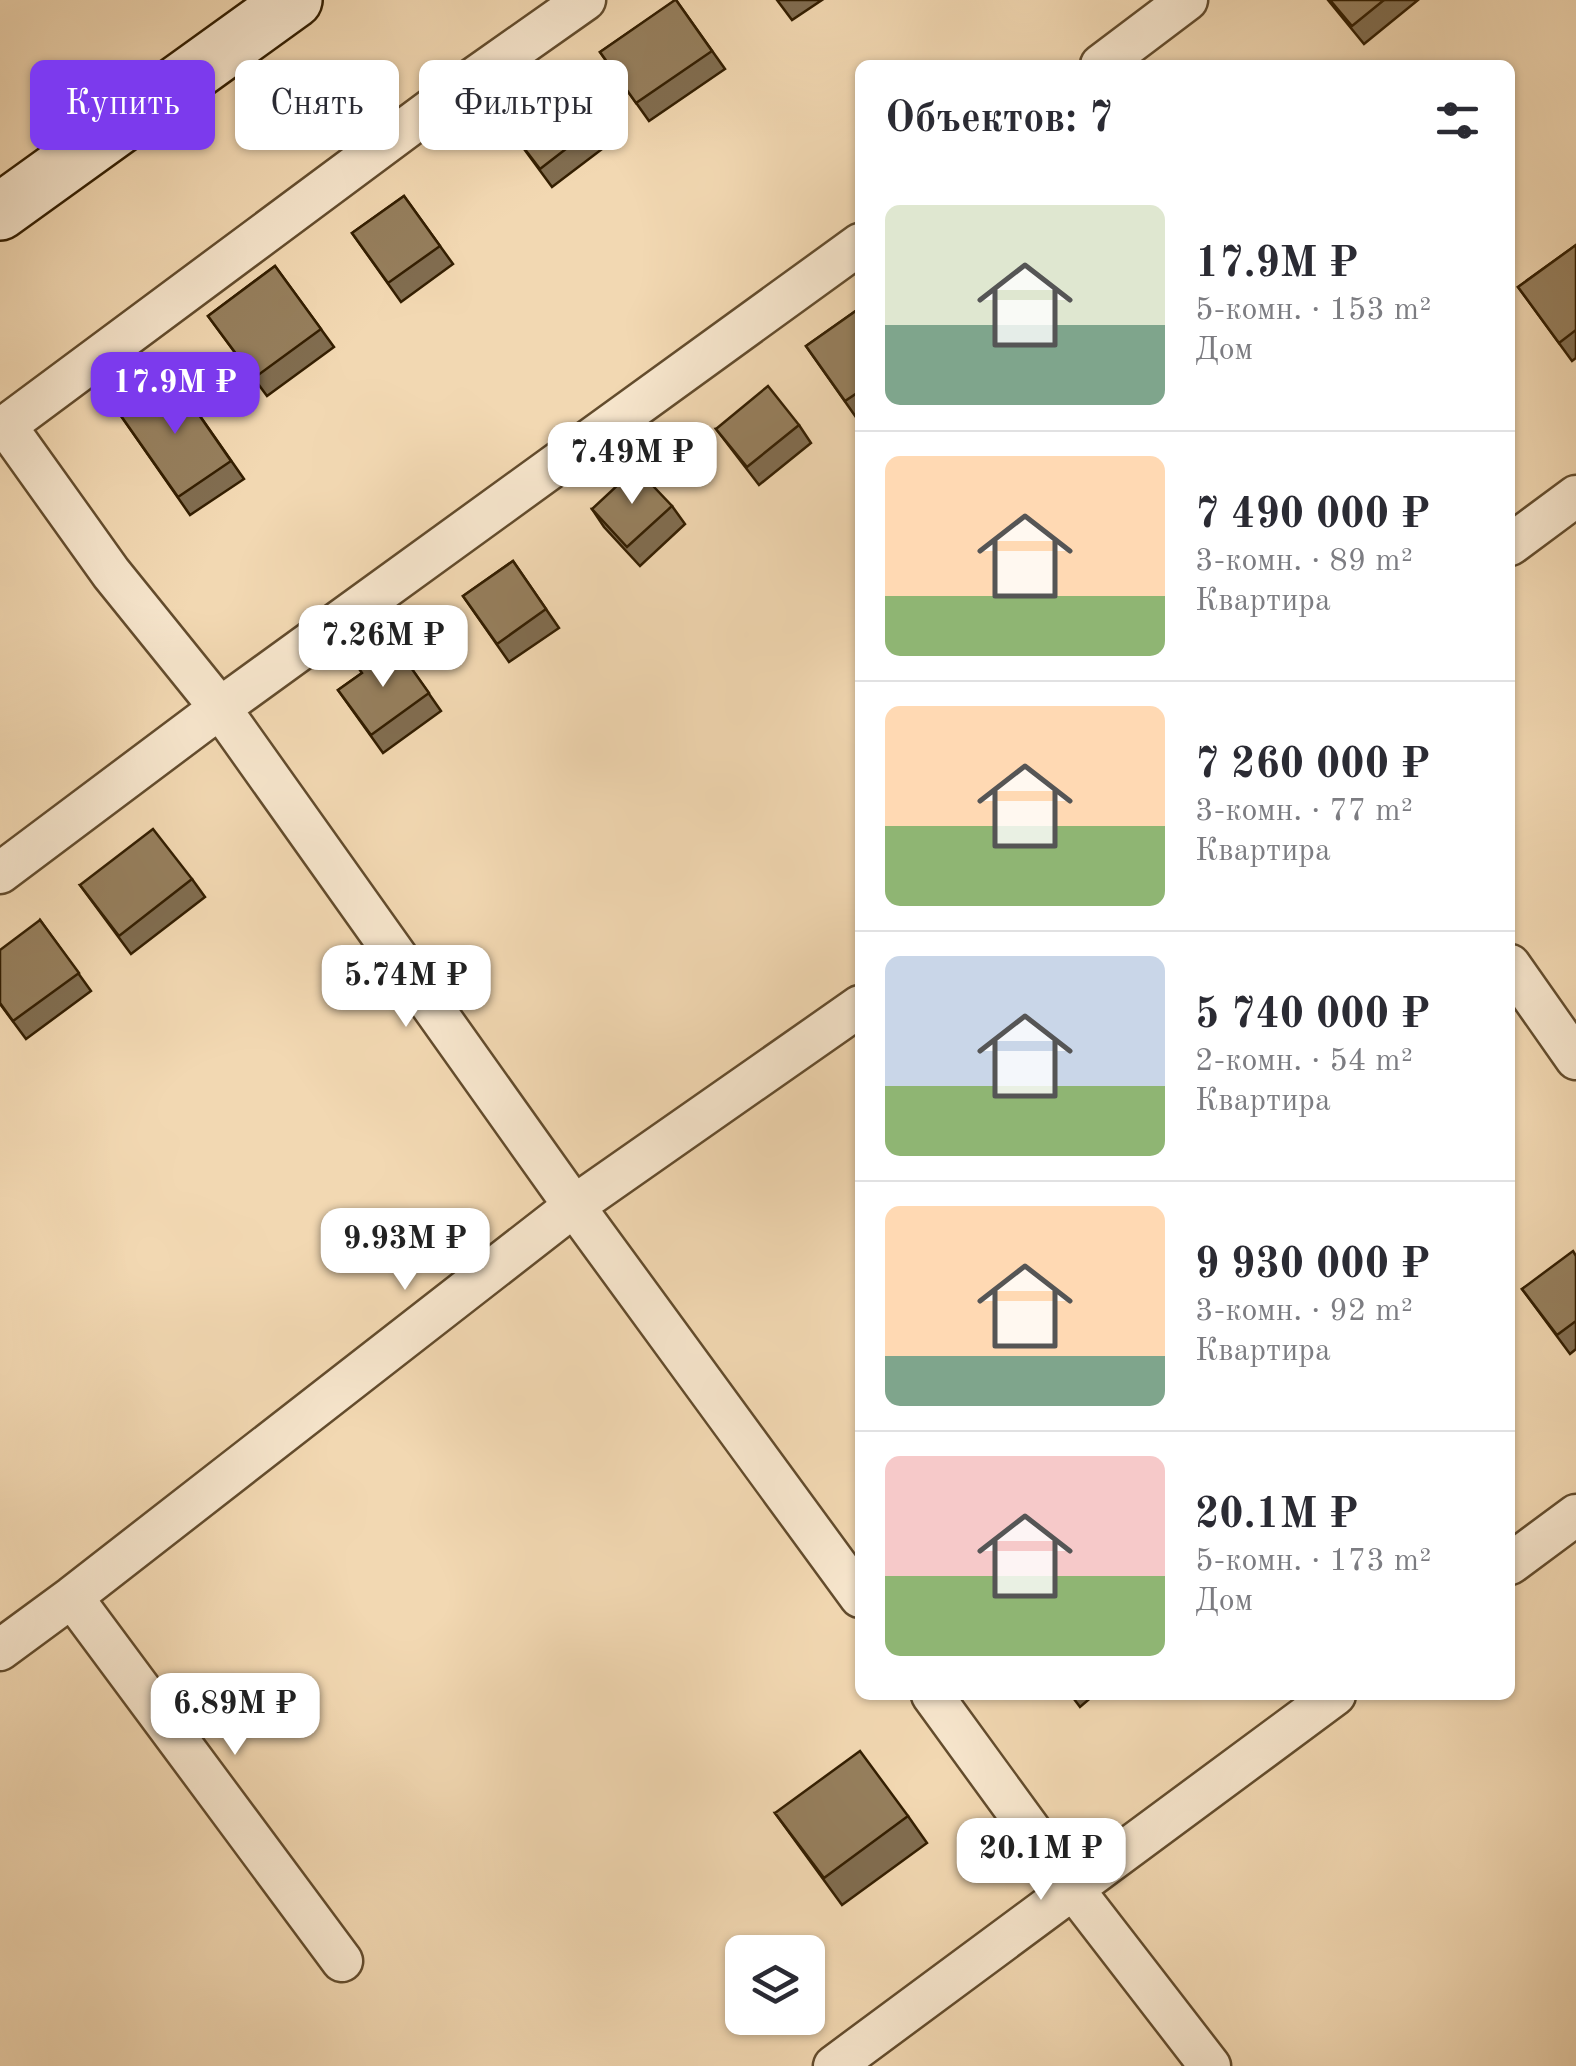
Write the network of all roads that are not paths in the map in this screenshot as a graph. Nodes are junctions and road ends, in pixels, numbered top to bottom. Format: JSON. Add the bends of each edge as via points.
{"nodes":[{"id":1,"x":294,"y":0,"type":"edge"},
{"id":2,"x":585,"y":0,"type":"edge"},
{"id":3,"x":1187,"y":0,"type":"edge"},
{"id":4,"x":1107,"y":60,"type":"edge"},
{"id":5,"x":0,"y":212,"type":"edge"},
{"id":6,"x":855,"y":248,"type":"edge"},
{"id":7,"x":3,"y":428,"type":"edge"},
{"id":8,"x":1576,"y":496,"type":"edge"},
{"id":9,"x":1515,"y":541,"type":"edge"},
{"id":10,"x":220,"y":708,"type":"junction"},
{"id":11,"x":0,"y":873,"type":"edge"},
{"id":12,"x":1515,"y":972,"type":"edge"},
{"id":13,"x":855,"y":1009,"type":"edge"},
{"id":14,"x":1576,"y":1058,"type":"edge"},
{"id":15,"x":574,"y":1206,"type":"junction"},
{"id":16,"x":1576,"y":1515,"type":"edge"},
{"id":17,"x":1515,"y":1560,"type":"edge"},
{"id":18,"x":855,"y":1590,"type":"edge"},
{"id":19,"x":72,"y":1597,"type":"junction"},
{"id":20,"x":0,"y":1650,"type":"edge"},
{"id":21,"x":936,"y":1700,"type":"edge"},
{"id":22,"x":1328,"y":1700,"type":"edge"},
{"id":23,"x":1074,"y":1890,"type":"junction"},
{"id":24,"x":342,"y":1961,"type":"dead end"},
{"id":25,"x":834,"y":2066,"type":"edge"},
{"id":26,"x":1210,"y":2066,"type":"edge"}],
"edges":[{"from":1,"to":5,"type":"main road"},
{"from":2,"to":7,"type":"street"},
{"from":3,"to":4,"type":"street"},
{"from":6,"to":10,"type":"street"},
{"from":7,"to":10,"type":"street"},
{"from":8,"to":9,"type":"street"},
{"from":10,"to":11,"type":"street"},
{"from":10,"to":15,"type":"street"},
{"from":12,"to":14,"type":"street"},
{"from":13,"to":15,"type":"street"},
{"from":15,"to":18,"type":"street"},
{"from":15,"to":19,"type":"street"},
{"from":16,"to":17,"type":"street"},
{"from":19,"to":20,"type":"street"},
{"from":19,"to":24,"type":"street"},
{"from":21,"to":23,"type":"street"},
{"from":22,"to":23,"type":"street"},
{"from":23,"to":25,"type":"street"},
{"from":23,"to":26,"type":"street"}]}
